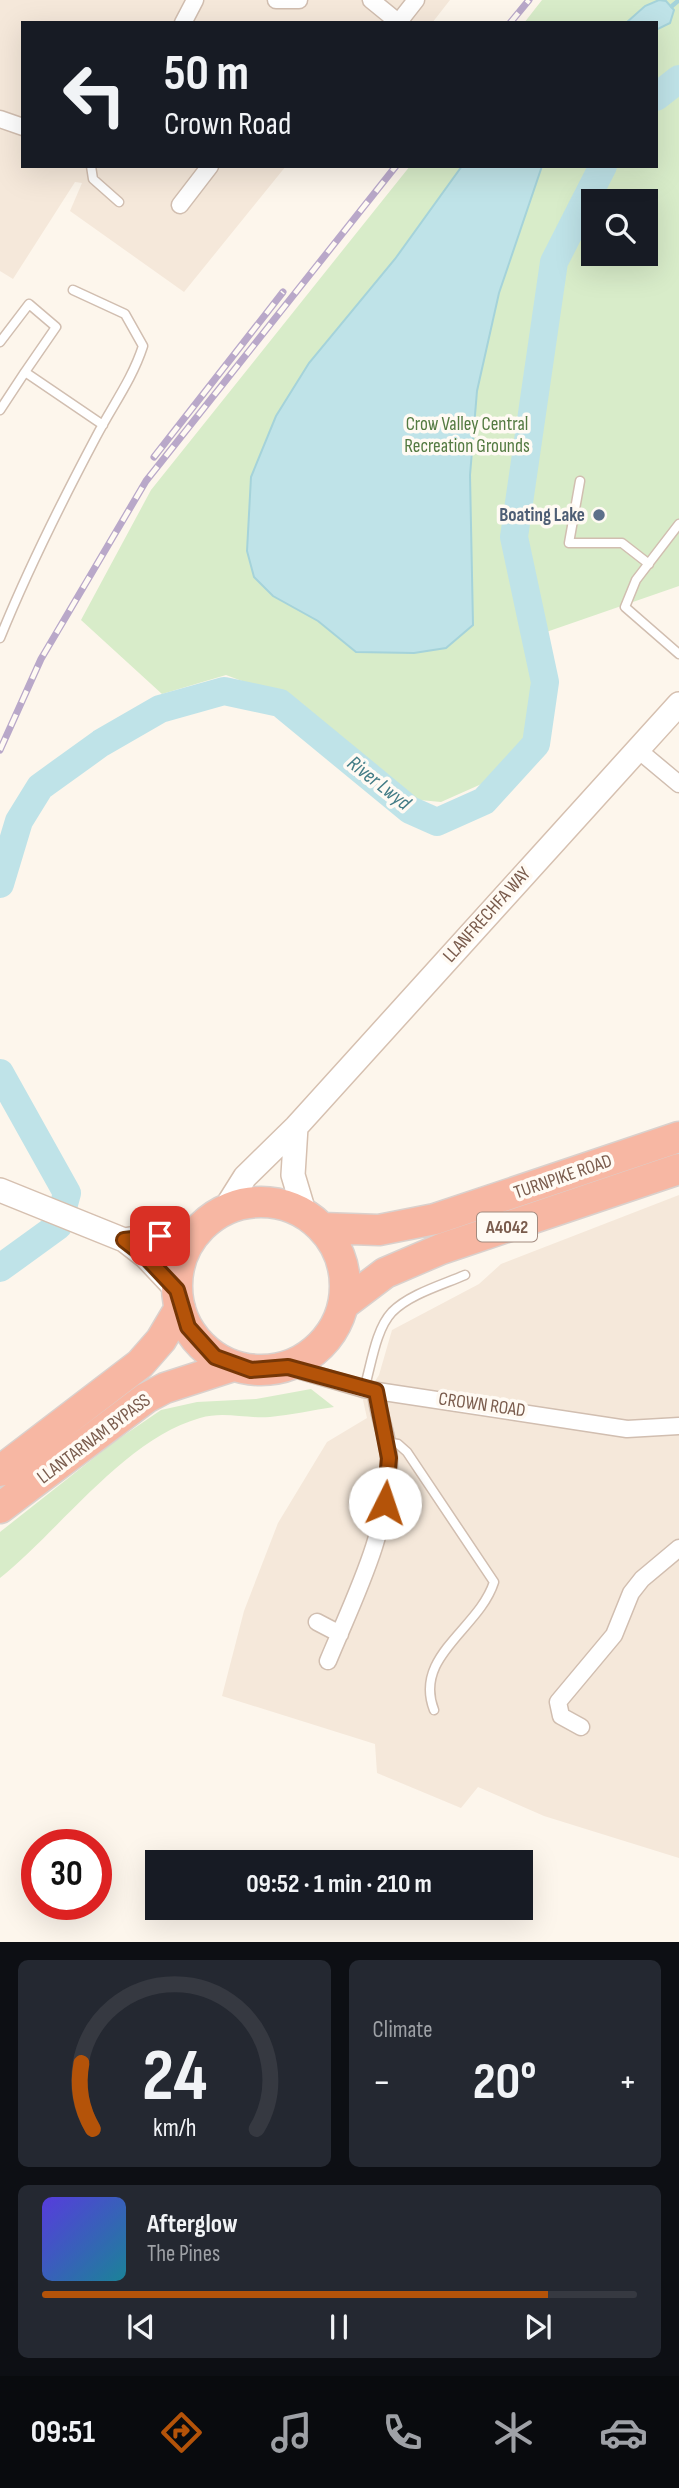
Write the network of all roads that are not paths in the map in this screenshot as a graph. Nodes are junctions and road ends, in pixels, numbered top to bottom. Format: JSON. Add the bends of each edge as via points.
{"nodes":[{"id":1,"x":195,"y":0,"type":"edge"},
{"id":2,"x":276,"y":0,"type":"edge"},
{"id":3,"x":299,"y":0,"type":"edge"},
{"id":4,"x":371,"y":0,"type":"edge"},
{"id":5,"x":416,"y":0,"type":"edge"},
{"id":6,"x":184,"y":21,"type":"edge"},
{"id":7,"x":397,"y":21,"type":"edge"},
{"id":8,"x":399,"y":21,"type":"edge"},
{"id":9,"x":0,"y":119,"type":"edge"},
{"id":10,"x":21,"y":126,"type":"edge"},
{"id":11,"x":91,"y":168,"type":"edge"},
{"id":12,"x":208,"y":168,"type":"edge"},
{"id":13,"x":119,"y":202,"type":"dead end"},
{"id":14,"x":180,"y":205,"type":"dead end"},
{"id":15,"x":73,"y":289,"type":"dead end"},
{"id":16,"x":0,"y":342,"type":"edge"},
{"id":17,"x":26,"y":372,"type":"junction"},
{"id":18,"x":0,"y":410,"type":"edge"},
{"id":19,"x":103,"y":425,"type":"junction"},
{"id":20,"x":580,"y":481,"type":"dead end"},
{"id":21,"x":679,"y":524,"type":"edge"},
{"id":22,"x":649,"y":564,"type":"junction"},
{"id":23,"x":0,"y":638,"type":"edge"},
{"id":24,"x":679,"y":654,"type":"edge"},
{"id":25,"x":679,"y":704,"type":"edge"},
{"id":26,"x":637,"y":749,"type":"junction"},
{"id":27,"x":679,"y":784,"type":"edge"},
{"id":28,"x":296,"y":1127,"type":"junction"},
{"id":29,"x":679,"y":1137,"type":"edge"},
{"id":30,"x":679,"y":1169,"type":"edge"},
{"id":31,"x":0,"y":1190,"type":"edge"},
{"id":32,"x":212,"y":1219,"type":"junction"},
{"id":33,"x":314,"y":1222,"type":"junction"},
{"id":34,"x":124,"y":1240,"type":"junction"},
{"id":35,"x":465,"y":1275,"type":"dead end"},
{"id":36,"x":179,"y":1299,"type":"junction"},
{"id":37,"x":344,"y":1304,"type":"junction"},
{"id":38,"x":233,"y":1366,"type":"junction"},
{"id":39,"x":288,"y":1367,"type":"junction"},
{"id":40,"x":370,"y":1390,"type":"junction"},
{"id":41,"x":679,"y":1426,"type":"edge"},
{"id":42,"x":386,"y":1443,"type":"junction"},
{"id":43,"x":0,"y":1471,"type":"edge"},
{"id":44,"x":0,"y":1508,"type":"edge"},
{"id":45,"x":679,"y":1548,"type":"edge"},
{"id":46,"x":317,"y":1622,"type":"dead end"},
{"id":47,"x":340,"y":1633,"type":"junction"},
{"id":48,"x":328,"y":1661,"type":"dead end"},
{"id":49,"x":434,"y":1710,"type":"dead end"},
{"id":50,"x":581,"y":1727,"type":"dead end"}],
"edges":[{"from":1,"to":6,"type":"street"},
{"from":2,"to":3,"type":"street"},
{"from":4,"to":7,"type":"street"},
{"from":5,"to":8,"type":"street"},
{"from":9,"to":10,"type":"street"},
{"from":11,"to":13,"type":"lane","via":[[93,179]]},
{"from":12,"to":14,"type":"street"},
{"from":15,"to":19,"type":"lane","via":[[125,314],[143,346],[134,373]]},
{"from":16,"to":17,"type":"lane","via":[[29,304],[56,327]]},
{"from":17,"to":18,"type":"lane"},
{"from":17,"to":19,"type":"lane"},
{"from":19,"to":23,"type":"lane","via":[[22,584]]},
{"from":20,"to":22,"type":"lane","via":[[569,543],[622,543]]},
{"from":21,"to":22,"type":"lane"},
{"from":22,"to":24,"type":"lane","via":[[636,580],[625,607]]},
{"from":25,"to":26,"type":"street","name":"LLANFRECHFA WAY"},
{"from":26,"to":27,"type":"street"},
{"from":26,"to":28,"type":"street","name":"LLANFRECHFA WAY"},
{"from":28,"to":32,"type":"street","name":"LLANFRECHFA WAY","via":[[245,1177]]},
{"from":28,"to":33,"type":"street","via":[[293,1175]]},
{"from":29,"to":33,"type":"highway","name":"TURNPIKE ROAD","number":"A4042","via":[[435,1219],[379,1230]]},
{"from":30,"to":37,"type":"highway","name":"TURNPIKE ROAD","number":"A4042","via":[[441,1249],[385,1273]]},
{"from":31,"to":34,"type":"street"},
{"from":32,"to":33,"type":"highway","via":[[239,1205],[273,1203]]},
{"from":32,"to":34,"type":"street"},
{"from":32,"to":36,"type":"highway","via":[[183,1255]]},
{"from":33,"to":37,"type":"highway","via":[[342,1263]]},
{"from":34,"to":36,"type":"street","via":[[146,1257]]},
{"from":35,"to":40,"type":"lane","via":[[391,1313],[382,1328]]},
{"from":36,"to":38,"type":"highway","via":[[188,1327],[200,1344]]},
{"from":36,"to":43,"type":"highway","name":"LLANTARNAM BYPASS","via":[[161,1340],[140,1364]]},
{"from":37,"to":39,"type":"highway","via":[[324,1343]]},
{"from":38,"to":39,"type":"highway","via":[[270,1371]]},
{"from":38,"to":44,"type":"highway","name":"LLANTARNAM BYPASS","via":[[146,1398]]},
{"from":39,"to":40,"type":"street","name":"CROWN ROAD"},
{"from":40,"to":41,"type":"street","name":"CROWN ROAD","via":[[627,1429]]},
{"from":40,"to":42,"type":"street"},
{"from":42,"to":47,"type":"street","via":[[385,1503],[377,1541]]},
{"from":42,"to":49,"type":"lane","via":[[398,1444],[407,1452],[494,1582],[430,1674],[427,1692]]},
{"from":45,"to":50,"type":"street","via":[[642,1579],[631,1593],[614,1635],[558,1702],[561,1716]]},
{"from":46,"to":47,"type":"street"},
{"from":47,"to":48,"type":"street"}]}
